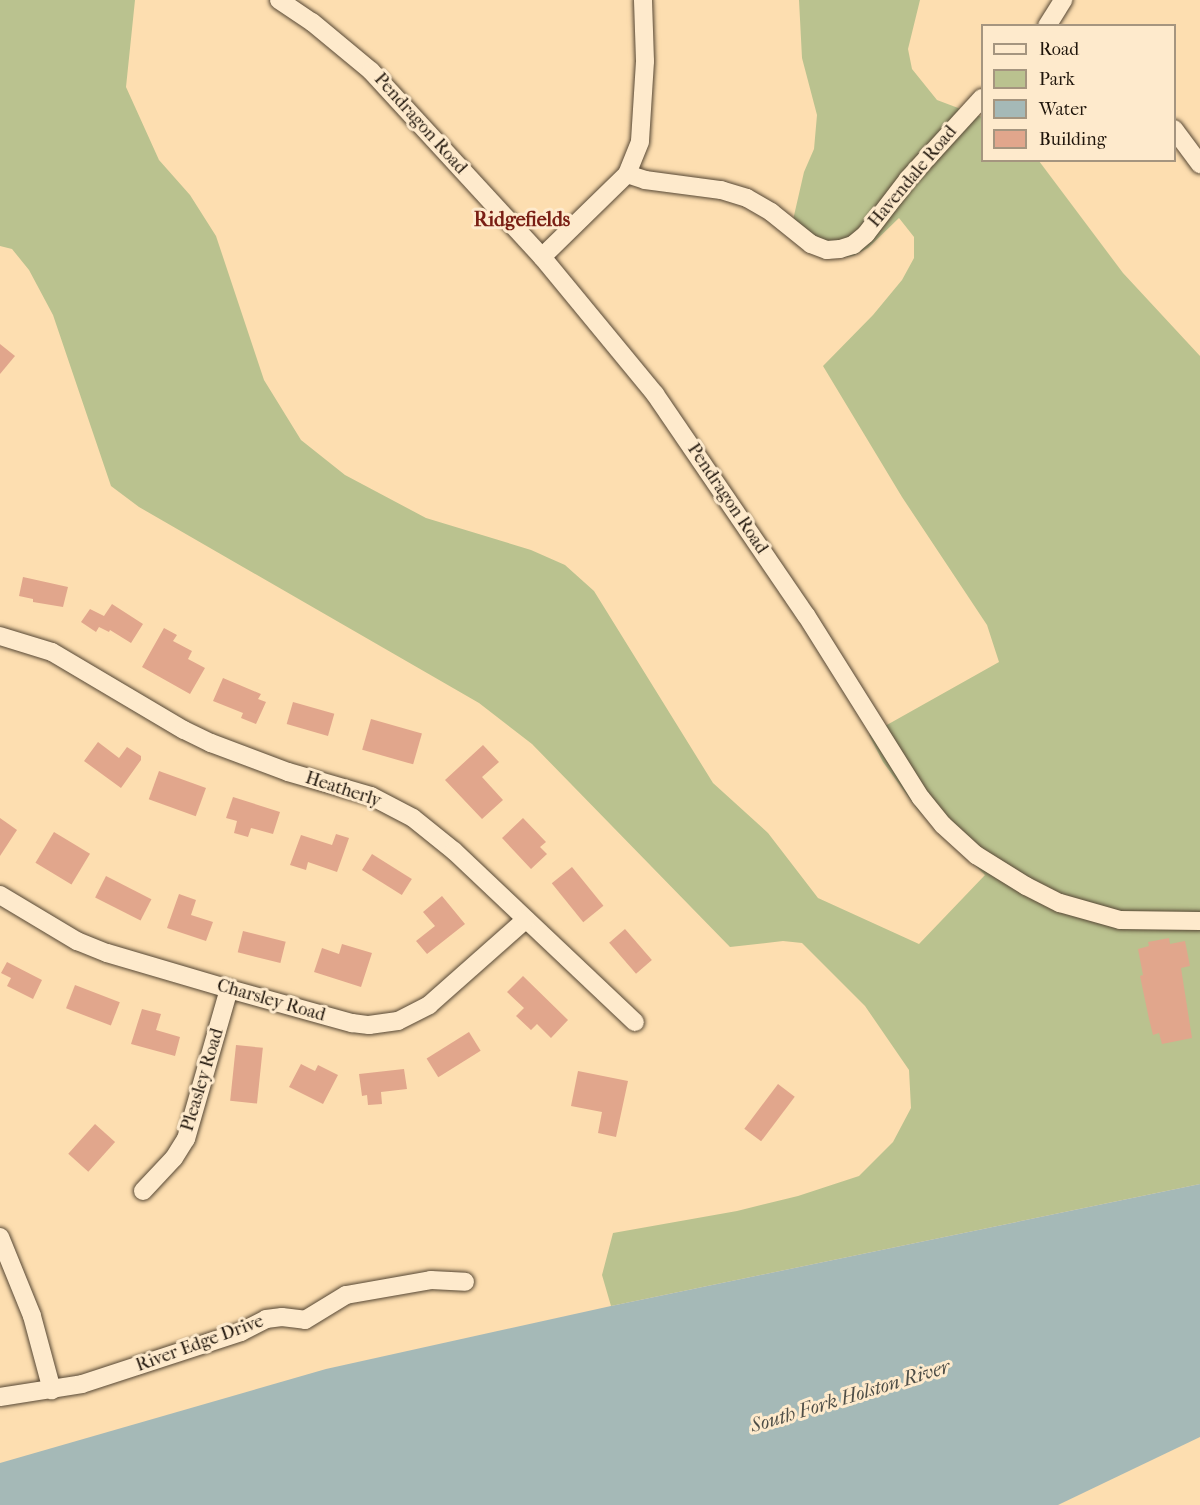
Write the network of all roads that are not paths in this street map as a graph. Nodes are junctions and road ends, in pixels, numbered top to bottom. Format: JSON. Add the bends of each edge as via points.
{"nodes":[{"id":1,"x":644,"y":0,"type":"edge"},
{"id":2,"x":1063,"y":0,"type":"edge"},
{"id":3,"x":287,"y":2,"type":"edge"},
{"id":4,"x":1051,"y":24,"type":"edge"},
{"id":5,"x":981,"y":99,"type":"edge"},
{"id":6,"x":1176,"y":132,"type":"edge"},
{"id":7,"x":1200,"y":164,"type":"edge"},
{"id":8,"x":627,"y":174,"type":"junction"},
{"id":9,"x":542,"y":257,"type":"junction"},
{"id":10,"x":0,"y":636,"type":"edge"},
{"id":11,"x":0,"y":896,"type":"edge"},
{"id":12,"x":525,"y":921,"type":"junction"},
{"id":13,"x":1200,"y":921,"type":"edge"},
{"id":14,"x":229,"y":989,"type":"junction"},
{"id":15,"x":635,"y":1022,"type":"dead end"},
{"id":16,"x":142,"y":1191,"type":"dead end"},
{"id":17,"x":0,"y":1237,"type":"edge"},
{"id":18,"x":465,"y":1282,"type":"dead end"},
{"id":19,"x":52,"y":1390,"type":"junction"},
{"id":20,"x":0,"y":1397,"type":"edge"}],
"edges":[{"from":1,"to":8,"type":"street","via":[[644,113],[640,141]]},
{"from":2,"to":4,"type":"street"},
{"from":3,"to":9,"type":"street","name":"Pendragon Road","via":[[371,71]]},
{"from":5,"to":8,"type":"street","name":"Havendale Road","via":[[908,179],[866,234],[853,245],[840,249],[827,250],[811,243],[747,198]]},
{"from":6,"to":7,"type":"street"},
{"from":8,"to":9,"type":"street"},
{"from":9,"to":13,"type":"street","name":"Pendragon Road","via":[[655,394],[806,615],[921,798],[944,825],[976,855],[1060,903],[1120,920]]},
{"from":10,"to":12,"type":"street","name":"Heatherly","via":[[52,652],[211,743],[288,772],[371,796],[413,818],[454,851]]},
{"from":11,"to":14,"type":"street","name":"Charsley Road","via":[[68,936],[107,953]]},
{"from":12,"to":14,"type":"street","name":"Charsley Road","via":[[429,1005],[382,1025],[352,1023]]},
{"from":12,"to":15,"type":"street","name":"Heatherly"},
{"from":14,"to":16,"type":"street","name":"Pleasley Road","via":[[186,1139],[174,1158]]},
{"from":17,"to":19,"type":"street","via":[[32,1316]]},
{"from":18,"to":19,"type":"street","name":"River Edge Drive","via":[[431,1280],[346,1295],[305,1320],[266,1319],[241,1332],[158,1360]]},
{"from":19,"to":20,"type":"street","name":"River Edge Drive"}]}
